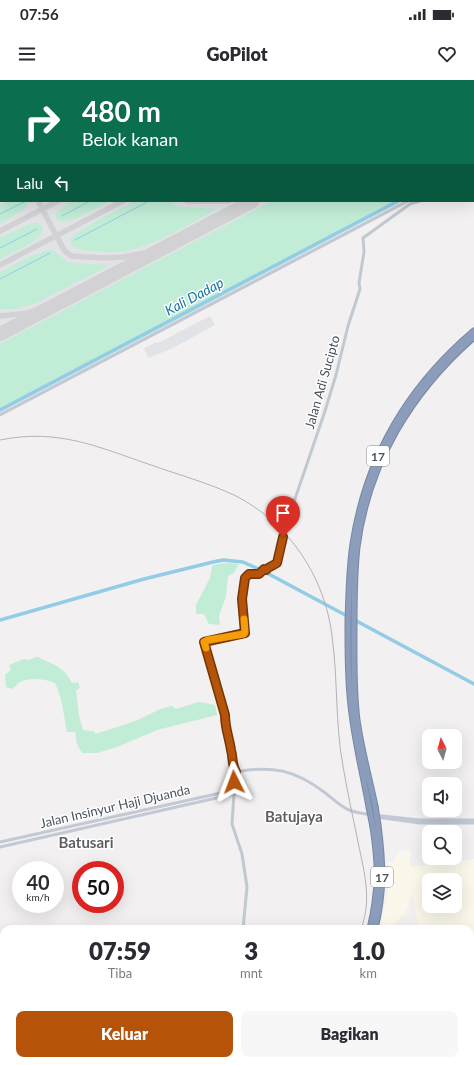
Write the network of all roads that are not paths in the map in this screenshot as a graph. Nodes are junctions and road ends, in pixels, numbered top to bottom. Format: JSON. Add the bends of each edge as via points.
{"nodes":[{"id":1,"x":406,"y":202,"type":"edge"},
{"id":2,"x":417,"y":202,"type":"edge"},
{"id":3,"x":474,"y":331,"type":"edge"},
{"id":4,"x":474,"y":337,"type":"edge"},
{"id":5,"x":0,"y":415,"type":"edge"},
{"id":6,"x":284,"y":531,"type":"dead end"},
{"id":7,"x":283,"y":537,"type":"dead end"},
{"id":8,"x":351,"y":611,"type":"junction"},
{"id":9,"x":236,"y":772,"type":"junction"},
{"id":10,"x":234,"y":790,"type":"junction"},
{"id":11,"x":234,"y":794,"type":"junction"},
{"id":12,"x":474,"y":822,"type":"edge"},
{"id":13,"x":375,"y":826,"type":"junction"},
{"id":14,"x":63,"y":830,"type":"junction"},
{"id":15,"x":0,"y":842,"type":"edge"},
{"id":16,"x":0,"y":847,"type":"edge"},
{"id":17,"x":243,"y":925,"type":"edge"},
{"id":18,"x":371,"y":925,"type":"edge"},
{"id":19,"x":375,"y":925,"type":"edge"}],
"edges":[{"from":1,"to":5,"type":"main road"},
{"from":2,"to":6,"type":"street","name":"Jalan Adi Sucipto","via":[[410,204],[363,238],[360,289],[324,414]]},
{"from":3,"to":8,"type":"highway","number":"17","via":[[424,380],[398,418],[379,453],[356,526],[350,567]]},
{"from":4,"to":8,"type":"highway","number":"17","via":[[427,384],[401,421],[383,456],[360,528]]},
{"from":7,"to":9,"type":"street","via":[[276,565],[245,578],[242,599],[245,633],[204,642],[224,712]]},
{"from":8,"to":13,"type":"highway","number":"17","bridge":true,"via":[[349,685],[353,721]]},
{"from":9,"to":10,"type":"main road"},
{"from":9,"to":12,"type":"main road","via":[[266,769],[300,776],[349,810],[420,821]]},
{"from":10,"to":11,"type":"main road"},
{"from":10,"to":14,"type":"main road","name":"Jalan Insinyur Haji Djuanda"},
{"from":11,"to":14,"type":"main road","name":"Jalan Insinyur Haji Djuanda"},
{"from":11,"to":17,"type":"street","via":[[232,824],[243,859],[247,887]]},
{"from":13,"to":18,"type":"highway","number":"17","via":[[378,884]]},
{"from":13,"to":19,"type":"highway","number":"17","via":[[382,861],[380,908]]},
{"from":14,"to":15,"type":"main road","name":"Jalan Insinyur Haji Djuanda"},
{"from":14,"to":16,"type":"main road","name":"Jalan Insinyur Haji Djuanda"}]}
